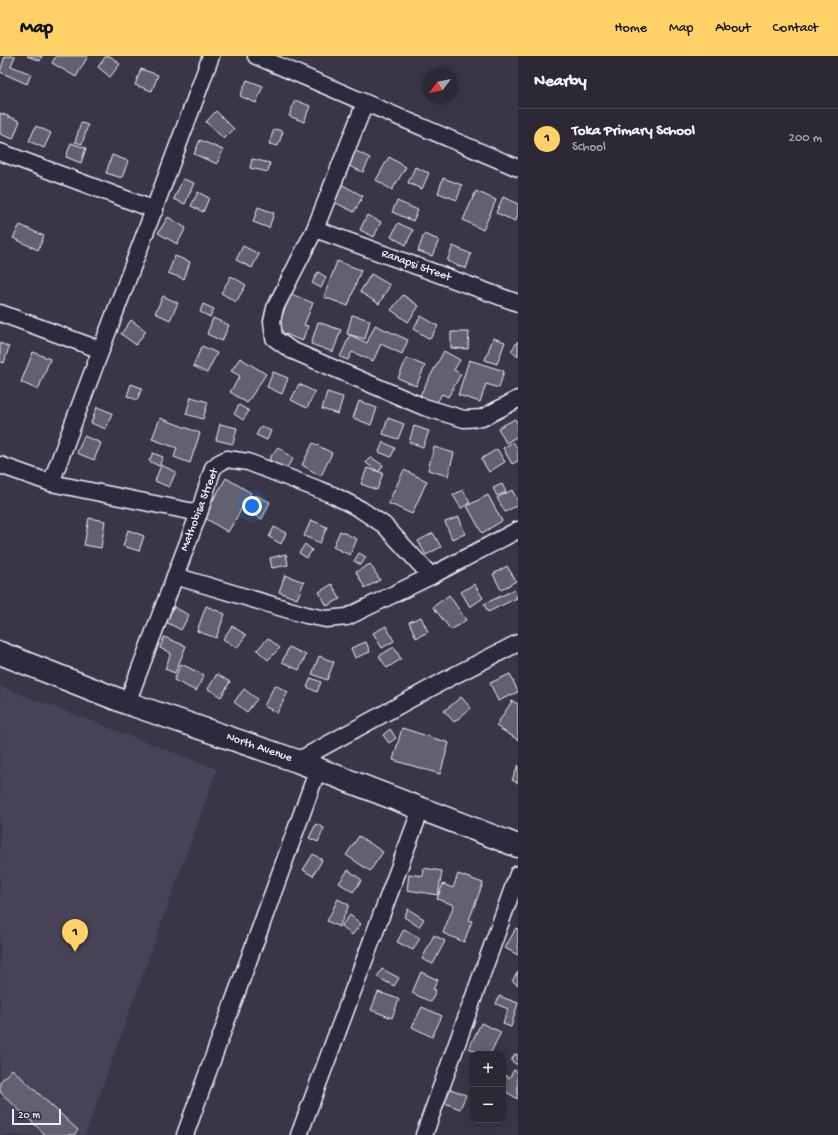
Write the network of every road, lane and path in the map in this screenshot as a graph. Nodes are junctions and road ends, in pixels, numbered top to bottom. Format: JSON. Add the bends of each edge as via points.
{"nodes":[{"id":1,"x":212,"y":56,"type":"edge"},
{"id":2,"x":256,"y":56,"type":"edge"},
{"id":3,"x":365,"y":103,"type":"junction"},
{"id":4,"x":0,"y":152,"type":"edge"},
{"id":5,"x":518,"y":168,"type":"edge"},
{"id":6,"x":155,"y":210,"type":"junction"},
{"id":7,"x":314,"y":229,"type":"junction"},
{"id":8,"x":518,"y":303,"type":"edge"},
{"id":9,"x":0,"y":313,"type":"edge"},
{"id":10,"x":100,"y":350,"type":"junction"},
{"id":11,"x":518,"y":399,"type":"edge"},
{"id":12,"x":0,"y":465,"type":"edge"},
{"id":13,"x":51,"y":483,"type":"junction"},
{"id":14,"x":199,"y":513,"type":"junction"},
{"id":15,"x":518,"y":530,"type":"edge"},
{"id":16,"x":175,"y":576,"type":"junction"},
{"id":17,"x":431,"y":576,"type":"junction"},
{"id":18,"x":518,"y":643,"type":"edge"},
{"id":19,"x":0,"y":653,"type":"edge"},
{"id":20,"x":127,"y":703,"type":"junction"},
{"id":21,"x":297,"y":762,"type":"junction"},
{"id":22,"x":318,"y":769,"type":"junction"},
{"id":23,"x":421,"y":809,"type":"junction"},
{"id":24,"x":518,"y":846,"type":"edge"},
{"id":25,"x":518,"y":874,"type":"edge"},
{"id":26,"x":185,"y":1135,"type":"edge"},
{"id":27,"x":298,"y":1135,"type":"edge"},
{"id":28,"x":424,"y":1135,"type":"edge"}],
"edges":[{"from":1,"to":6,"type":"street"},
{"from":2,"to":3,"type":"street"},
{"from":3,"to":5,"type":"street"},
{"from":3,"to":7,"type":"street"},
{"from":4,"to":6,"type":"street"},
{"from":6,"to":10,"type":"street"},
{"from":7,"to":8,"type":"street","name":"Ranapsi Street"},
{"from":7,"to":11,"type":"street","via":[[275,308],[272,321],[274,338],[280,344],[424,407],[464,419],[482,418]]},
{"from":9,"to":10,"type":"street"},
{"from":10,"to":13,"type":"street"},
{"from":12,"to":13,"type":"street"},
{"from":13,"to":14,"type":"street"},
{"from":14,"to":16,"type":"street","name":"Mathobisa Street"},
{"from":14,"to":17,"type":"street","name":"Mathobisa Street","via":[[213,468],[227,459],[248,462],[333,495],[360,509],[384,525]]},
{"from":15,"to":17,"type":"street"},
{"from":16,"to":17,"type":"street","via":[[326,619],[347,617]]},
{"from":16,"to":20,"type":"street","name":"Mathobisa Street"},
{"from":18,"to":21,"type":"street"},
{"from":19,"to":20,"type":"street","name":"North Avenue"},
{"from":20,"to":21,"type":"street","name":"North Avenue"},
{"from":21,"to":22,"type":"street","name":"North Avenue"},
{"from":22,"to":23,"type":"street","name":"North Avenue"},
{"from":22,"to":26,"type":"street"},
{"from":23,"to":24,"type":"street","name":"North Avenue"},
{"from":23,"to":27,"type":"street"},
{"from":25,"to":28,"type":"street"}]}
